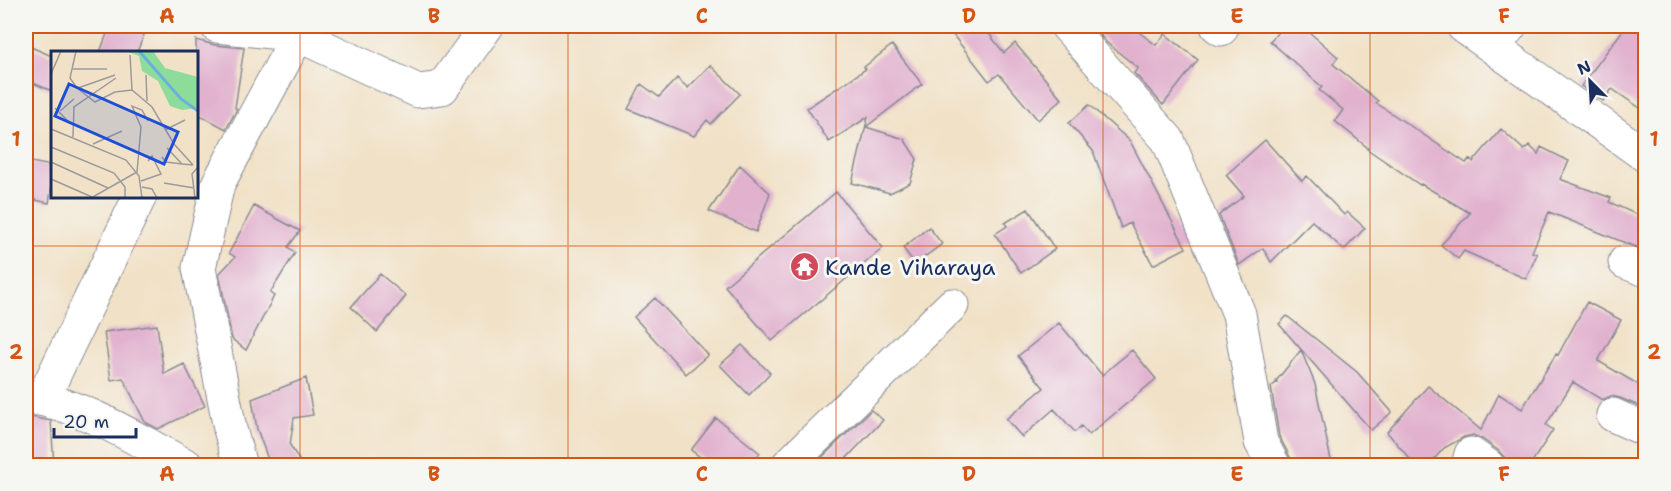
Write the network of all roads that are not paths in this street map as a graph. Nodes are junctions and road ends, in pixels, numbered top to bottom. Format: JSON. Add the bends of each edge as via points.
{"nodes":[{"id":1,"x":217,"y":26,"type":"edge"},
{"id":2,"x":488,"y":26,"type":"edge"},
{"id":3,"x":1067,"y":26,"type":"edge"},
{"id":4,"x":1463,"y":26,"type":"edge"},
{"id":5,"x":302,"y":30,"type":"edge"},
{"id":6,"x":1502,"y":36,"type":"edge"},
{"id":7,"x":1646,"y":156,"type":"edge"},
{"id":8,"x":139,"y":198,"type":"edge"},
{"id":9,"x":952,"y":305,"type":"dead end"},
{"id":10,"x":34,"y":398,"type":"edge"},
{"id":11,"x":1613,"y":415,"type":"dead end"},
{"id":12,"x":1646,"y":430,"type":"edge"},
{"id":13,"x":186,"y":465,"type":"edge"},
{"id":14,"x":240,"y":465,"type":"edge"},
{"id":15,"x":787,"y":465,"type":"edge"},
{"id":16,"x":1274,"y":465,"type":"edge"},
{"id":17,"x":1468,"y":465,"type":"edge"},
{"id":18,"x":1488,"y":465,"type":"edge"}],
"edges":[{"from":1,"to":5,"type":"street"},
{"from":2,"to":5,"type":"street","via":[[442,88],[418,91]]},
{"from":3,"to":16,"type":"street","via":[[1168,140],[1239,314],[1261,442]]},
{"from":4,"to":6,"type":"street"},
{"from":5,"to":14,"type":"street","via":[[218,184],[199,268]]},
{"from":6,"to":7,"type":"street"},
{"from":8,"to":10,"type":"street"},
{"from":9,"to":15,"type":"street"},
{"from":10,"to":13,"type":"street","via":[[87,414]]},
{"from":11,"to":12,"type":"street"},
{"from":17,"to":18,"type":"street","via":[[1471,454]]}]}
